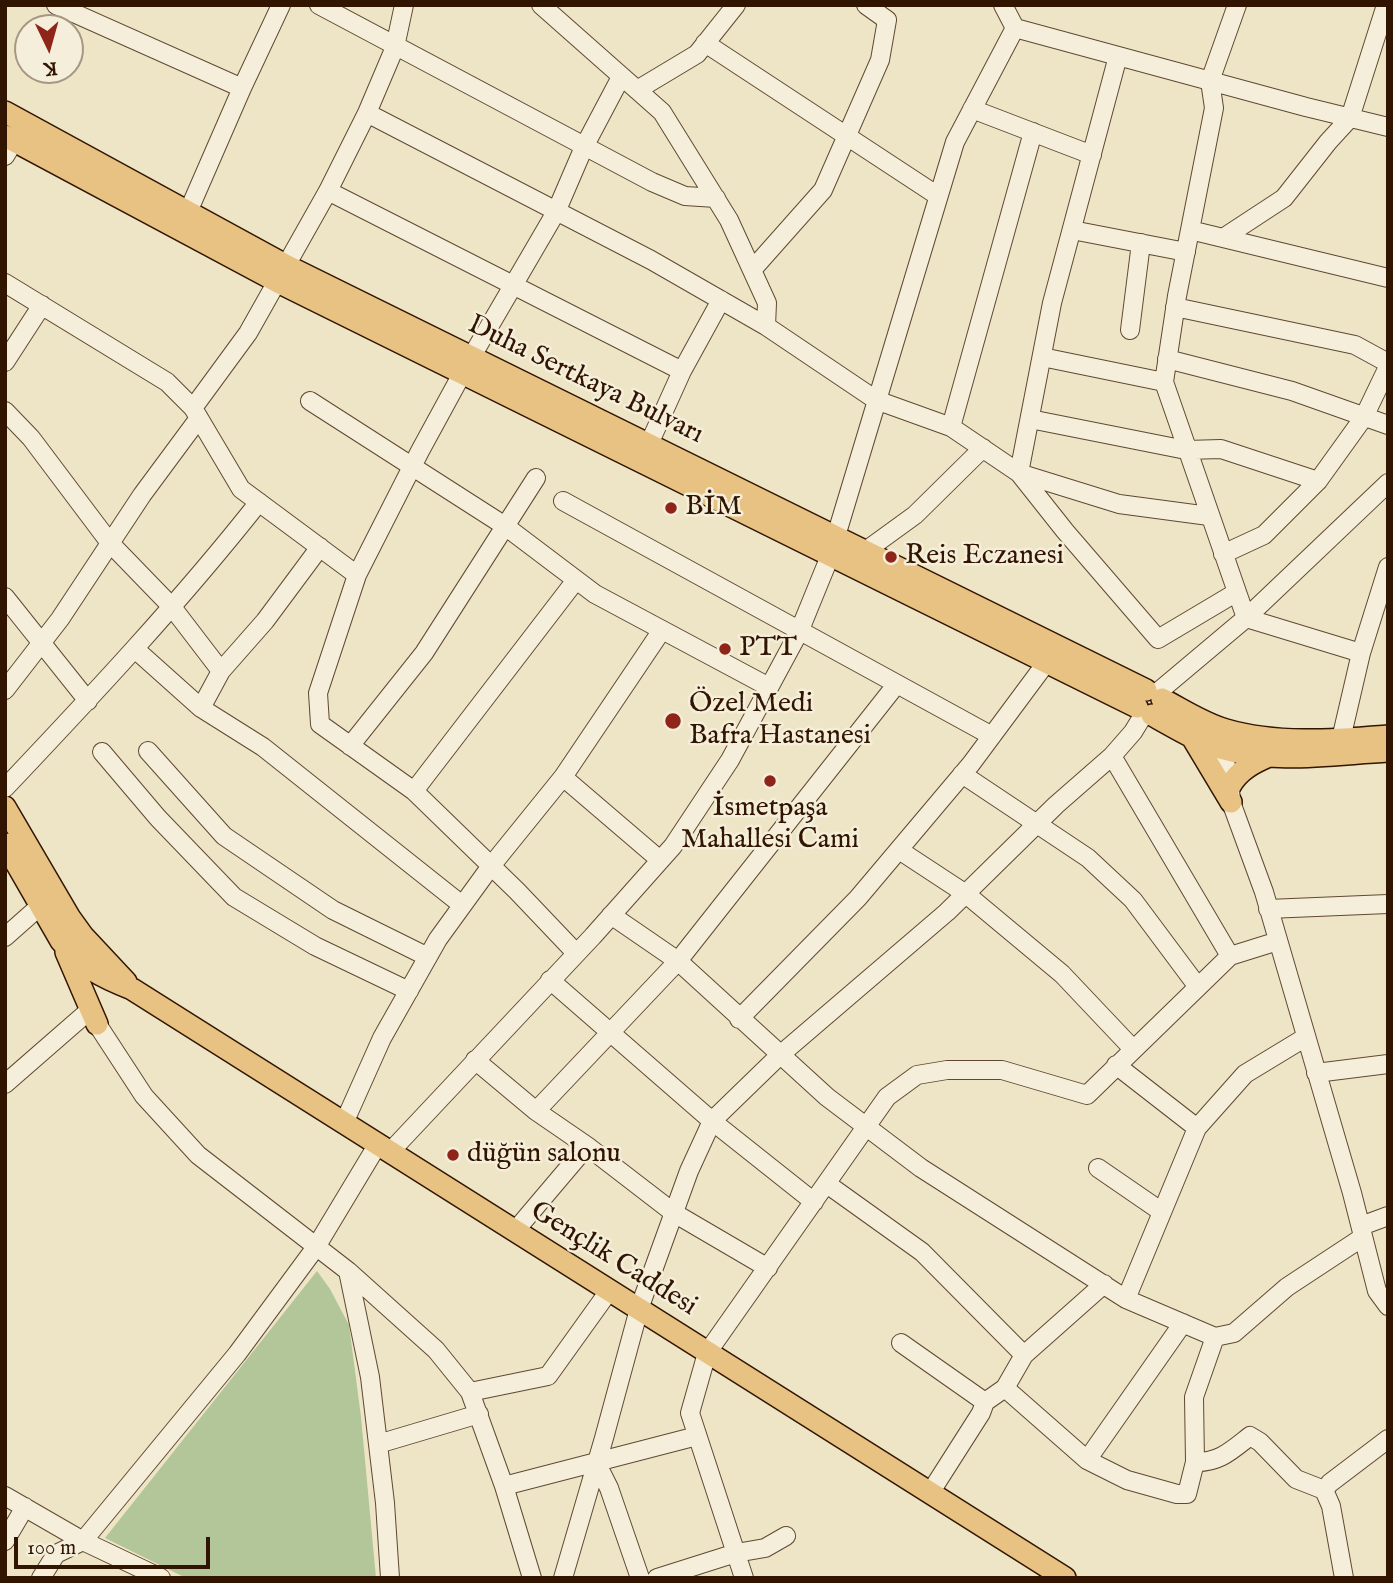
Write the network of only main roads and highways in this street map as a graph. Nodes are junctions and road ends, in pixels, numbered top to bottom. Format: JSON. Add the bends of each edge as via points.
{"nodes":[{"id":1,"x":5,"y":112,"type":"edge"},
{"id":2,"x":8,"y":144,"type":"edge"},
{"id":3,"x":283,"y":274,"type":"junction"},
{"id":4,"x":467,"y":364,"type":"junction"},
{"id":5,"x":833,"y":547,"type":"junction"},
{"id":6,"x":1150,"y":703,"type":"junction"},
{"id":7,"x":1388,"y":736,"type":"edge"},
{"id":8,"x":1192,"y":737,"type":"junction"},
{"id":9,"x":1388,"y":751,"type":"edge"},
{"id":10,"x":1269,"y":756,"type":"junction"},
{"id":11,"x":5,"y":807,"type":"edge"},
{"id":12,"x":5,"y":844,"type":"edge"},
{"id":13,"x":61,"y":941,"type":"junction"},
{"id":14,"x":95,"y":962,"type":"junction"},
{"id":15,"x":132,"y":989,"type":"junction"},
{"id":16,"x":94,"y":1017,"type":"junction"},
{"id":17,"x":1065,"y":1578,"type":"edge"}],
"edges":[{"from":1,"to":3,"type":"main road","name":"Duha Sertkaya Bulvarı","via":[[188,212]]},
{"from":2,"to":3,"type":"main road","name":"Duha Sertkaya Bulvarı"},
{"from":3,"to":4,"type":"main road","name":"Duha Sertkaya Bulvarı"},
{"from":4,"to":5,"type":"main road","name":"Duha Sertkaya Bulvarı"},
{"from":4,"to":5,"type":"main road","name":"Duha Sertkaya Bulvarı","via":[[649,444]]},
{"from":5,"to":6,"type":"main road","name":"Duha Sertkaya Bulvarı","via":[[1046,663]]},
{"from":5,"to":6,"type":"main road","name":"Duha Sertkaya Bulvarı","via":[[864,552]]},
{"from":6,"to":7,"type":"main road","name":"Duha Sertkaya Bulvarı","via":[[1238,733],[1341,739]]},
{"from":6,"to":8,"type":"main road"},
{"from":8,"to":10,"type":"main road","via":[[1222,749]]},
{"from":8,"to":10,"type":"main road","via":[[1231,794],[1245,768]]},
{"from":9,"to":10,"type":"main road"},
{"from":11,"to":14,"type":"main road"},
{"from":12,"to":13,"type":"main road"},
{"from":13,"to":14,"type":"main road","via":[[72,954]]},
{"from":13,"to":16,"type":"main road"},
{"from":14,"to":15,"type":"main road","name":"Gençlik Caddesi"},
{"from":14,"to":16,"type":"main road"},
{"from":15,"to":16,"type":"main road","via":[[111,994]]},
{"from":15,"to":17,"type":"main road","name":"Gençlik Caddesi"}]}
